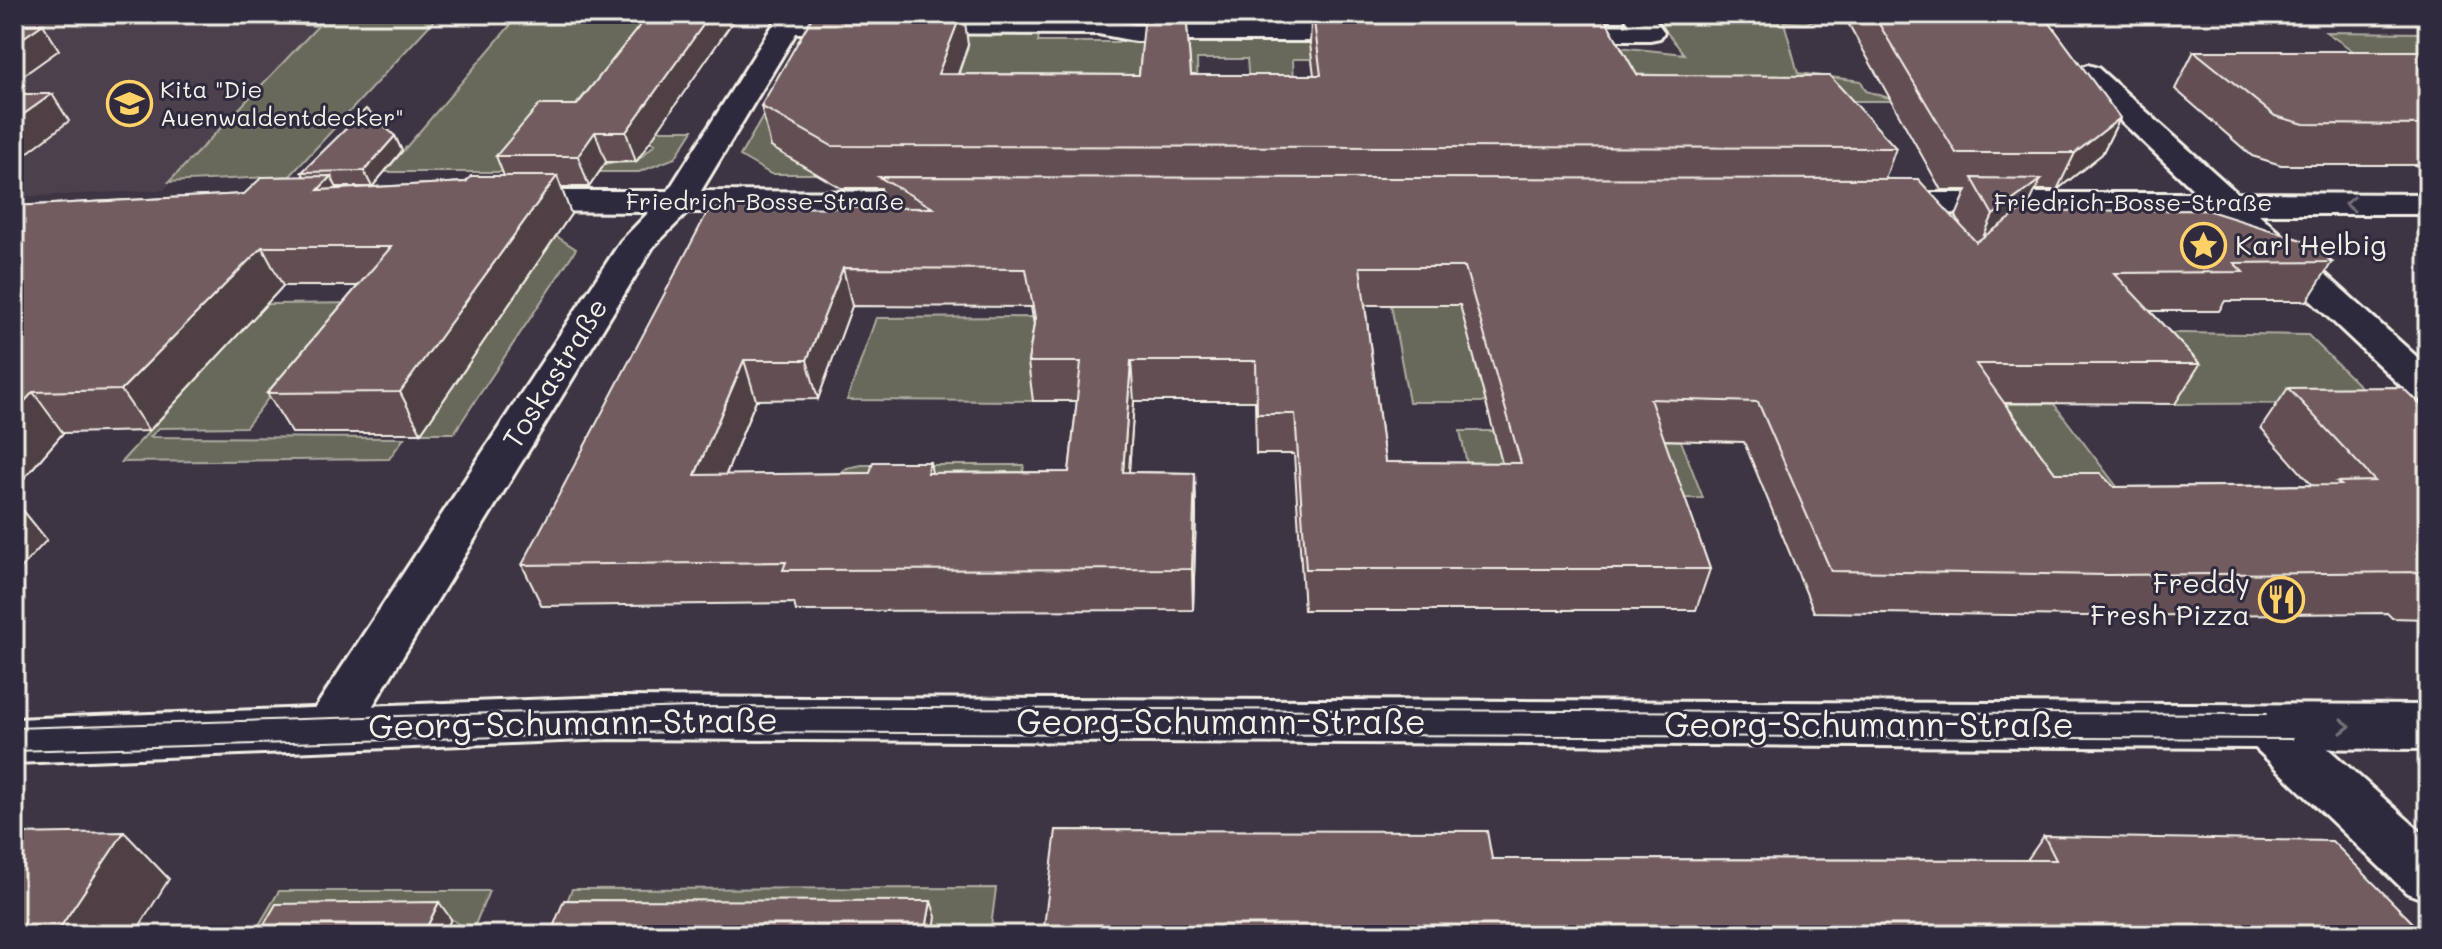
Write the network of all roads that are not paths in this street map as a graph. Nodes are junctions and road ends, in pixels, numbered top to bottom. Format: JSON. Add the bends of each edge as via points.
{"nodes":[{"id":1,"x":1637,"y":14,"type":"edge"},
{"id":2,"x":791,"y":20,"type":"edge"},
{"id":3,"x":1400,"y":32,"type":"edge"},
{"id":4,"x":1525,"y":32,"type":"edge"},
{"id":5,"x":2088,"y":74,"type":"edge"},
{"id":6,"x":468,"y":201,"type":"edge"},
{"id":7,"x":678,"y":202,"type":"junction"},
{"id":8,"x":972,"y":202,"type":"edge"},
{"id":9,"x":1856,"y":203,"type":"edge"},
{"id":10,"x":2225,"y":203,"type":"junction"},
{"id":11,"x":2428,"y":204,"type":"edge"},
{"id":12,"x":2428,"y":389,"type":"edge"},
{"id":13,"x":2267,"y":726,"type":"junction"},
{"id":14,"x":2428,"y":727,"type":"edge"},
{"id":15,"x":331,"y":728,"type":"junction"},
{"id":16,"x":14,"y":741,"type":"edge"},
{"id":17,"x":2428,"y":875,"type":"edge"}],
"edges":[{"from":1,"to":4,"type":"street","via":[[1650,32]]},
{"from":2,"to":3,"type":"street","name":"Toskastraße","via":[[1098,26],[1135,33]]},
{"from":2,"to":7,"type":"street","name":"Toskastraße"},
{"from":5,"to":10,"type":"street"},
{"from":6,"to":7,"type":"street","name":"Friedrich-Bosse-Straße"},
{"from":7,"to":8,"type":"street","name":"Friedrich-Bosse-Straße"},
{"from":7,"to":15,"type":"street","name":"Toskastraße","via":[[639,241]]},
{"from":9,"to":10,"type":"street","name":"Friedrich-Bosse-Straße"},
{"from":11,"to":10,"type":"street","name":"Friedrich-Bosse-Straße","one_way":true},
{"from":10,"to":12,"type":"street"},
{"from":13,"to":14,"type":"street","name":"Georg-Schumann-Straße","one_way":true},
{"from":13,"to":15,"type":"street","name":"Georg-Schumann-Straße","via":[[610,718]]},
{"from":13,"to":17,"type":"street"},
{"from":15,"to":16,"type":"street","name":"Georg-Schumann-Straße"}]}
